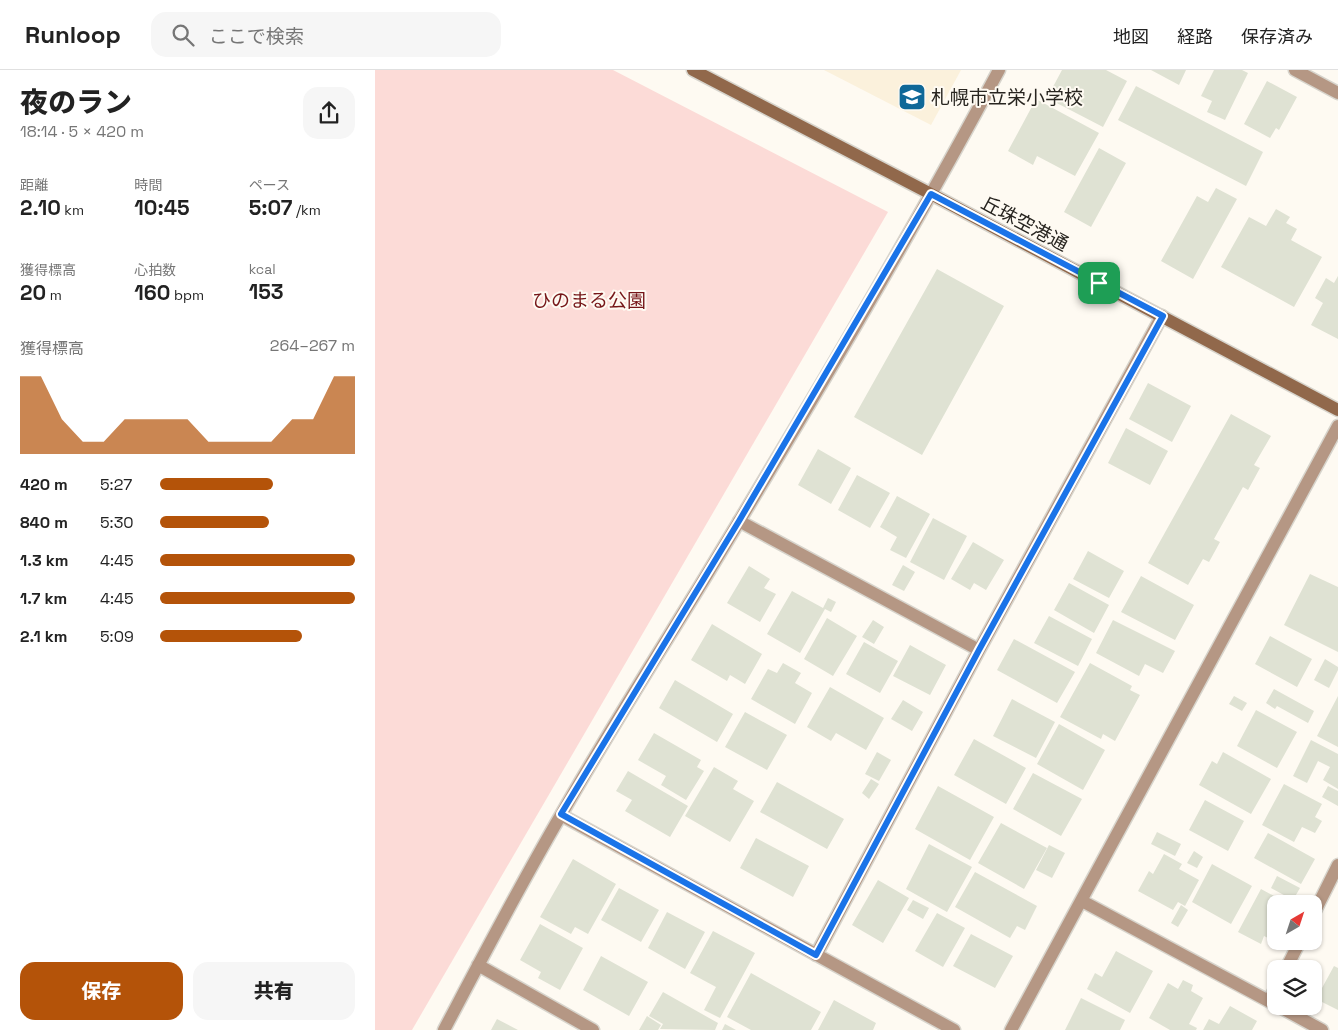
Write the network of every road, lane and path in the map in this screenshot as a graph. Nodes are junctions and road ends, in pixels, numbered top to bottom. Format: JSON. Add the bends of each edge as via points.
{"nodes":[{"id":1,"x":693,"y":70,"type":"edge"},
{"id":2,"x":999,"y":70,"type":"edge"},
{"id":3,"x":1295,"y":70,"type":"edge"},
{"id":4,"x":1338,"y":93,"type":"edge"},
{"id":5,"x":931,"y":194,"type":"junction"},
{"id":6,"x":1163,"y":316,"type":"junction"},
{"id":7,"x":1338,"y":410,"type":"edge"},
{"id":8,"x":1338,"y":426,"type":"edge"},
{"id":9,"x":739,"y":521,"type":"junction"},
{"id":10,"x":979,"y":650,"type":"junction"},
{"id":11,"x":561,"y":814,"type":"junction"},
{"id":12,"x":1338,"y":865,"type":"edge"},
{"id":13,"x":1323,"y":895,"type":"edge"},
{"id":14,"x":1082,"y":901,"type":"junction"},
{"id":15,"x":816,"y":955,"type":"junction"},
{"id":16,"x":478,"y":965,"type":"junction"},
{"id":17,"x":1267,"y":1000,"type":"edge"},
{"id":18,"x":1295,"y":1015,"type":"edge"},
{"id":19,"x":444,"y":1030,"type":"edge"},
{"id":20,"x":593,"y":1030,"type":"edge"},
{"id":21,"x":953,"y":1030,"type":"edge"},
{"id":22,"x":1011,"y":1030,"type":"edge"},
{"id":23,"x":1322,"y":1030,"type":"edge"}],
"edges":[{"from":1,"to":5,"type":"main road","name":"丘珠空港通"},
{"from":2,"to":5,"type":"street"},
{"from":3,"to":4,"type":"street"},
{"from":5,"to":6,"type":"main road","name":"丘珠空港通"},
{"from":5,"to":9,"type":"street"},
{"from":6,"to":7,"type":"main road","name":"丘珠空港通"},
{"from":6,"to":10,"type":"street"},
{"from":8,"to":14,"type":"street"},
{"from":9,"to":10,"type":"street"},
{"from":9,"to":11,"type":"street"},
{"from":10,"to":15,"type":"street"},
{"from":11,"to":15,"type":"street"},
{"from":11,"to":16,"type":"street"},
{"from":12,"to":13,"type":"street"},
{"from":14,"to":17,"type":"street"},
{"from":14,"to":22,"type":"street"},
{"from":15,"to":21,"type":"street"},
{"from":16,"to":19,"type":"street"},
{"from":16,"to":20,"type":"street"},
{"from":18,"to":23,"type":"street"}]}
